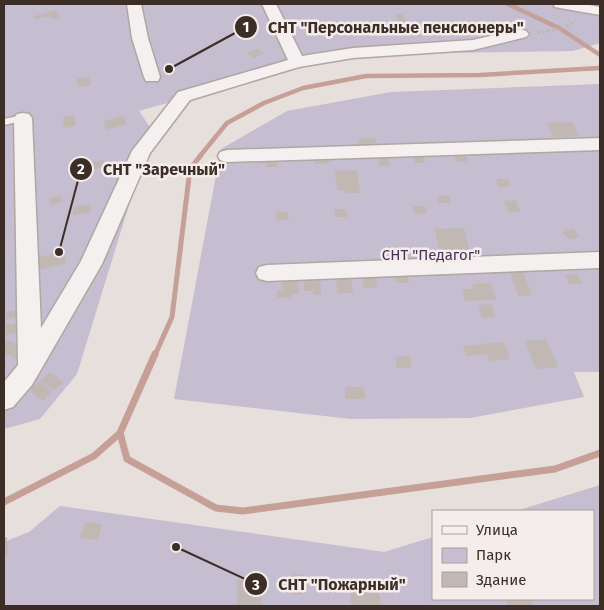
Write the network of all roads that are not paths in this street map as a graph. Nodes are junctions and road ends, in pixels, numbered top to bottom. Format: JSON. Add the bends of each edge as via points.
{"nodes":[{"id":1,"x":134,"y":4,"type":"edge"},
{"id":2,"x":269,"y":4,"type":"edge"},
{"id":3,"x":560,"y":4,"type":"edge"},
{"id":4,"x":597,"y":11,"type":"edge"},
{"id":5,"x":521,"y":34,"type":"road end"},
{"id":6,"x":298,"y":62,"type":"junction"},
{"id":7,"x":152,"y":77,"type":"dead end"},
{"id":8,"x":14,"y":120,"type":"edge"},
{"id":9,"x":600,"y":144,"type":"edge"},
{"id":10,"x":227,"y":156,"type":"dead end"},
{"id":11,"x":600,"y":260,"type":"edge"},
{"id":12,"x":267,"y":272,"type":"dead end"},
{"id":13,"x":30,"y":365,"type":"junction"},
{"id":14,"x":4,"y":399,"type":"edge"}],
"edges":[{"from":1,"to":7,"type":"street"},
{"from":2,"to":6,"type":"street"},
{"from":3,"to":4,"type":"street"},
{"from":5,"to":6,"type":"street","via":[[472,45],[353,53]]},
{"from":6,"to":13,"type":"street","via":[[184,96],[141,151],[91,264]]},
{"from":8,"to":13,"type":"street"},
{"from":9,"to":10,"type":"street"},
{"from":11,"to":12,"type":"street"},
{"from":13,"to":14,"type":"street"}]}
